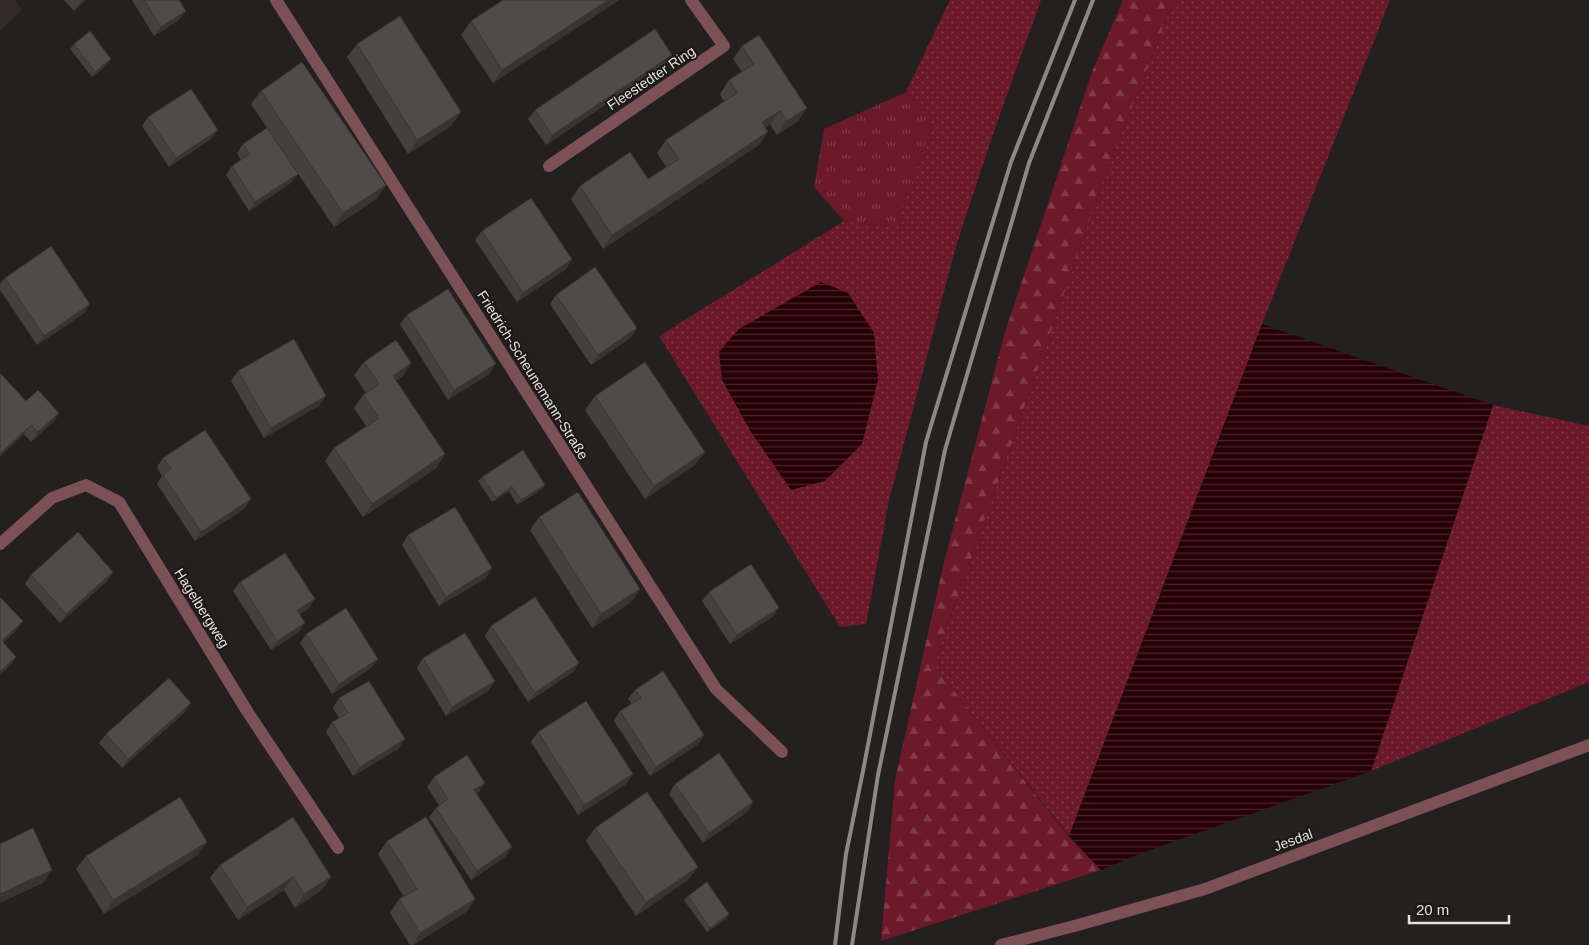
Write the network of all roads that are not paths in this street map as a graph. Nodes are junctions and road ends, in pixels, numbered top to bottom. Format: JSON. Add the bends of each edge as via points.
{"nodes":[{"id":1,"x":276,"y":0,"type":"edge"},
{"id":2,"x":691,"y":0,"type":"edge"},
{"id":3,"x":549,"y":166,"type":"dead end"},
{"id":4,"x":0,"y":544,"type":"edge"},
{"id":5,"x":1589,"y":745,"type":"edge"},
{"id":6,"x":782,"y":752,"type":"dead end"},
{"id":7,"x":338,"y":848,"type":"dead end"},
{"id":8,"x":1001,"y":945,"type":"edge"}],
"edges":[{"from":1,"to":6,"type":"street","name":"Friedrich-Scheunemann-Straße","via":[[716,689]]},
{"from":2,"to":3,"type":"street","name":"Fleestedter Ring","via":[[724,46]]},
{"from":4,"to":7,"type":"street","name":"Hagelbergweg","via":[[52,498],[86,485],[119,502],[247,711]]},
{"from":5,"to":8,"type":"street","name":"Jesdal","via":[[1205,889]]}]}
